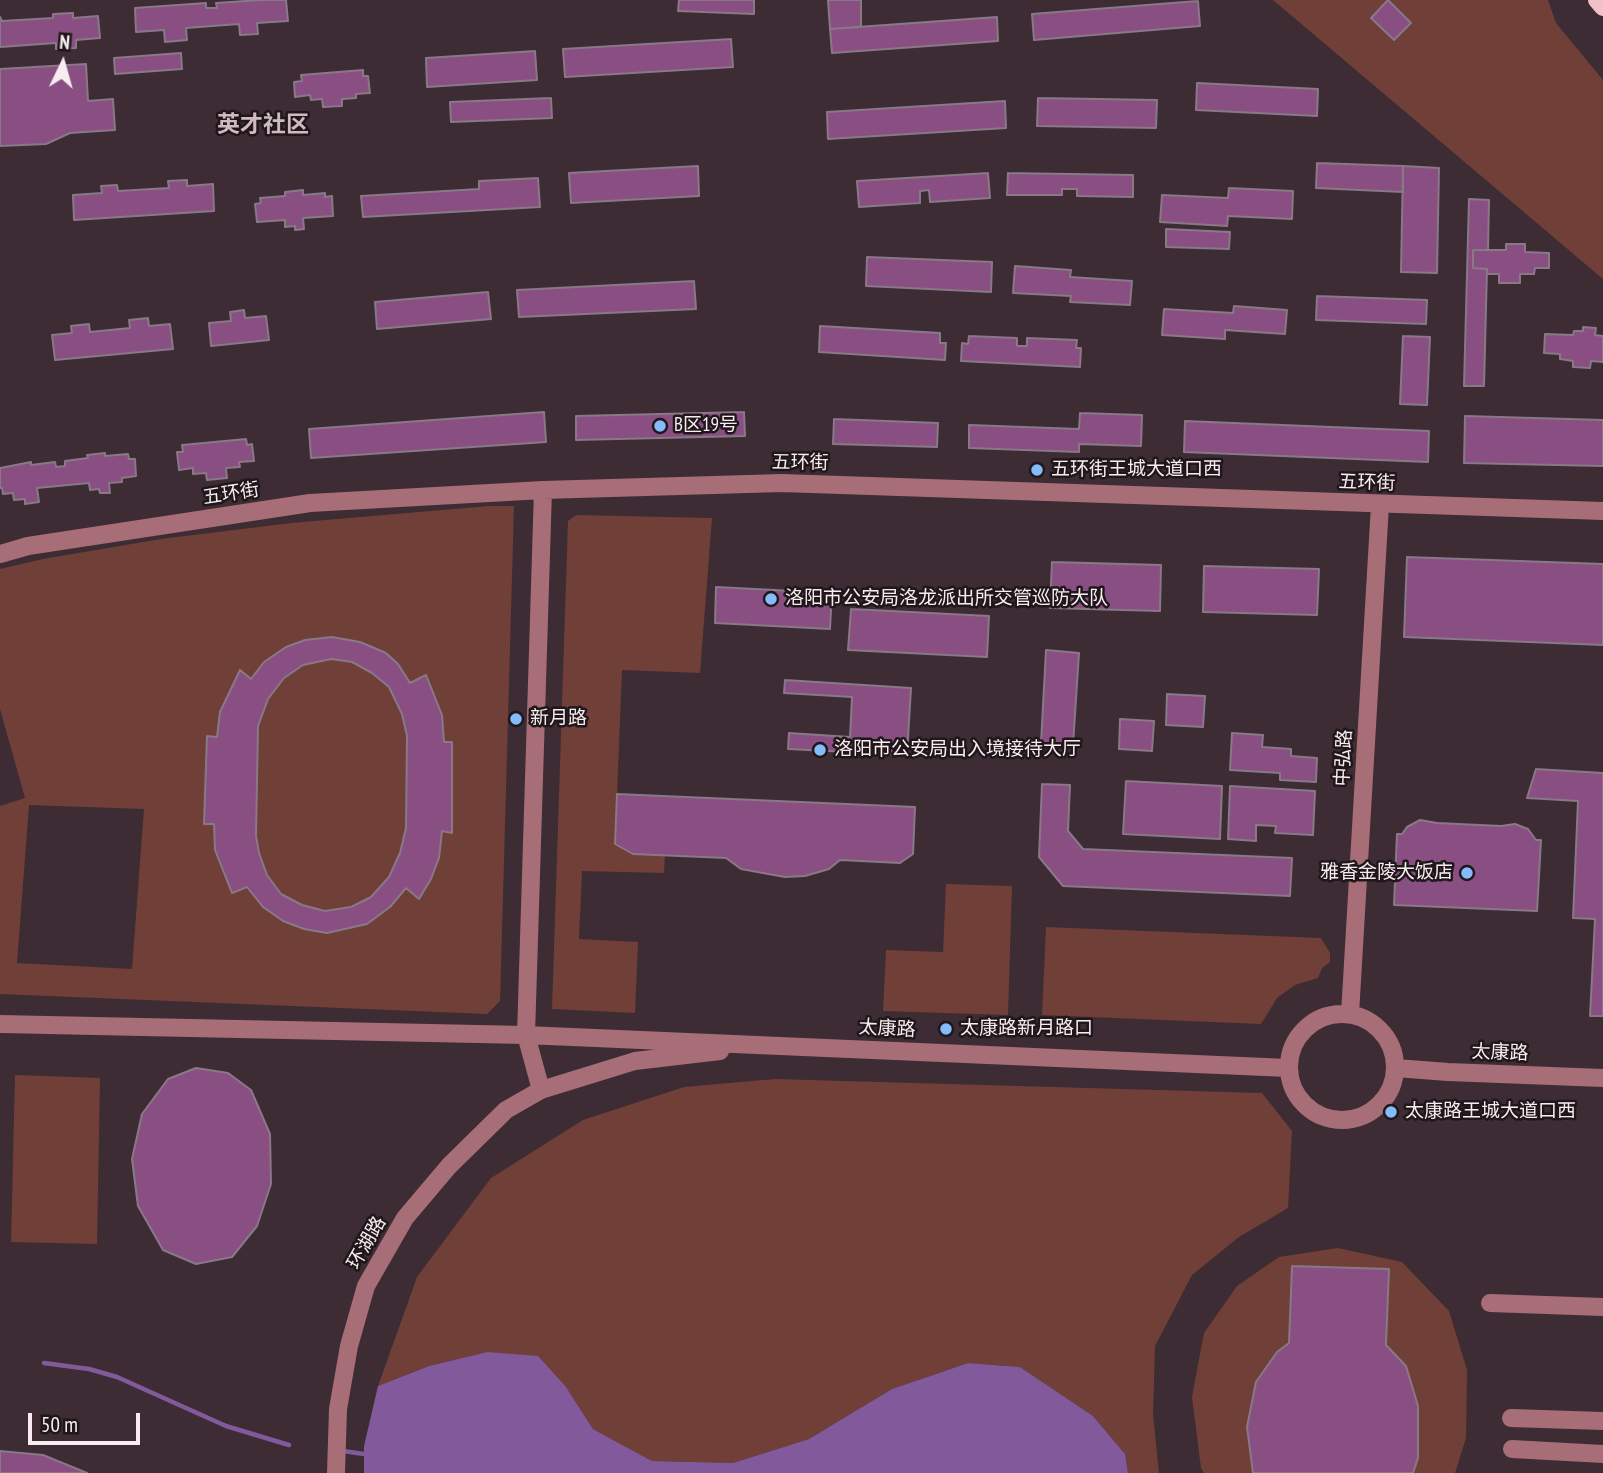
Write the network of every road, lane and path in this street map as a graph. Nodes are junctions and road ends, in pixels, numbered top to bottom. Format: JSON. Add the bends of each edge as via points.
{"nodes":[{"id":1,"x":1597,"y":0,"type":"edge"},
{"id":2,"x":1603,"y":7,"type":"edge"},
{"id":3,"x":543,"y":490,"type":"junction"},
{"id":4,"x":1380,"y":505,"type":"junction"},
{"id":5,"x":1603,"y":512,"type":"edge"},
{"id":6,"x":0,"y":554,"type":"edge"},
{"id":7,"x":1350,"y":1014,"type":"junction"},
{"id":8,"x":0,"y":1024,"type":"edge"},
{"id":9,"x":526,"y":1035,"type":"junction"},
{"id":10,"x":845,"y":1048,"type":"junction"},
{"id":11,"x":1288,"y":1068,"type":"junction"},
{"id":12,"x":1396,"y":1068,"type":"junction"},
{"id":13,"x":1603,"y":1078,"type":"edge"},
{"id":14,"x":541,"y":1090,"type":"junction"},
{"id":15,"x":1490,"y":1303,"type":"dead end"},
{"id":16,"x":1603,"y":1307,"type":"edge"},
{"id":17,"x":1511,"y":1418,"type":"dead end"},
{"id":18,"x":1603,"y":1421,"type":"edge"},
{"id":19,"x":1512,"y":1449,"type":"dead end"},
{"id":20,"x":1603,"y":1454,"type":"edge"},
{"id":21,"x":336,"y":1473,"type":"edge"}],
"edges":[{"from":1,"to":2,"type":"main road"},
{"from":3,"to":4,"type":"street","name":"五环街","via":[[782,483]]},
{"from":3,"to":6,"type":"street","name":"五环街","via":[[310,503]]},
{"from":3,"to":9,"type":"street"},
{"from":4,"to":5,"type":"street","name":"五环街"},
{"from":4,"to":7,"type":"street","name":"中弘路"},
{"from":7,"to":11,"type":"street","via":[[1332,1014],[1300,1033]]},
{"from":7,"to":12,"type":"street","via":[[1383,1033],[1393,1049]]},
{"from":8,"to":9,"type":"street","name":"太康路"},
{"from":9,"to":10,"type":"street","name":"太康路"},
{"from":9,"to":14,"type":"street"},
{"from":10,"to":11,"type":"street","name":"太康路"},
{"from":10,"to":14,"type":"street","name":"环湖路","via":[[734,1049],[635,1061]]},
{"from":11,"to":12,"type":"street","via":[[1298,1098],[1311,1111],[1347,1121],[1368,1114],[1383,1102]]},
{"from":12,"to":13,"type":"street","name":"太康路"},
{"from":14,"to":21,"type":"street","name":"环湖路","via":[[506,1110],[449,1166],[405,1218],[366,1286],[338,1409]]},
{"from":15,"to":16,"type":"street"},
{"from":17,"to":18,"type":"street"},
{"from":19,"to":20,"type":"street"}]}
